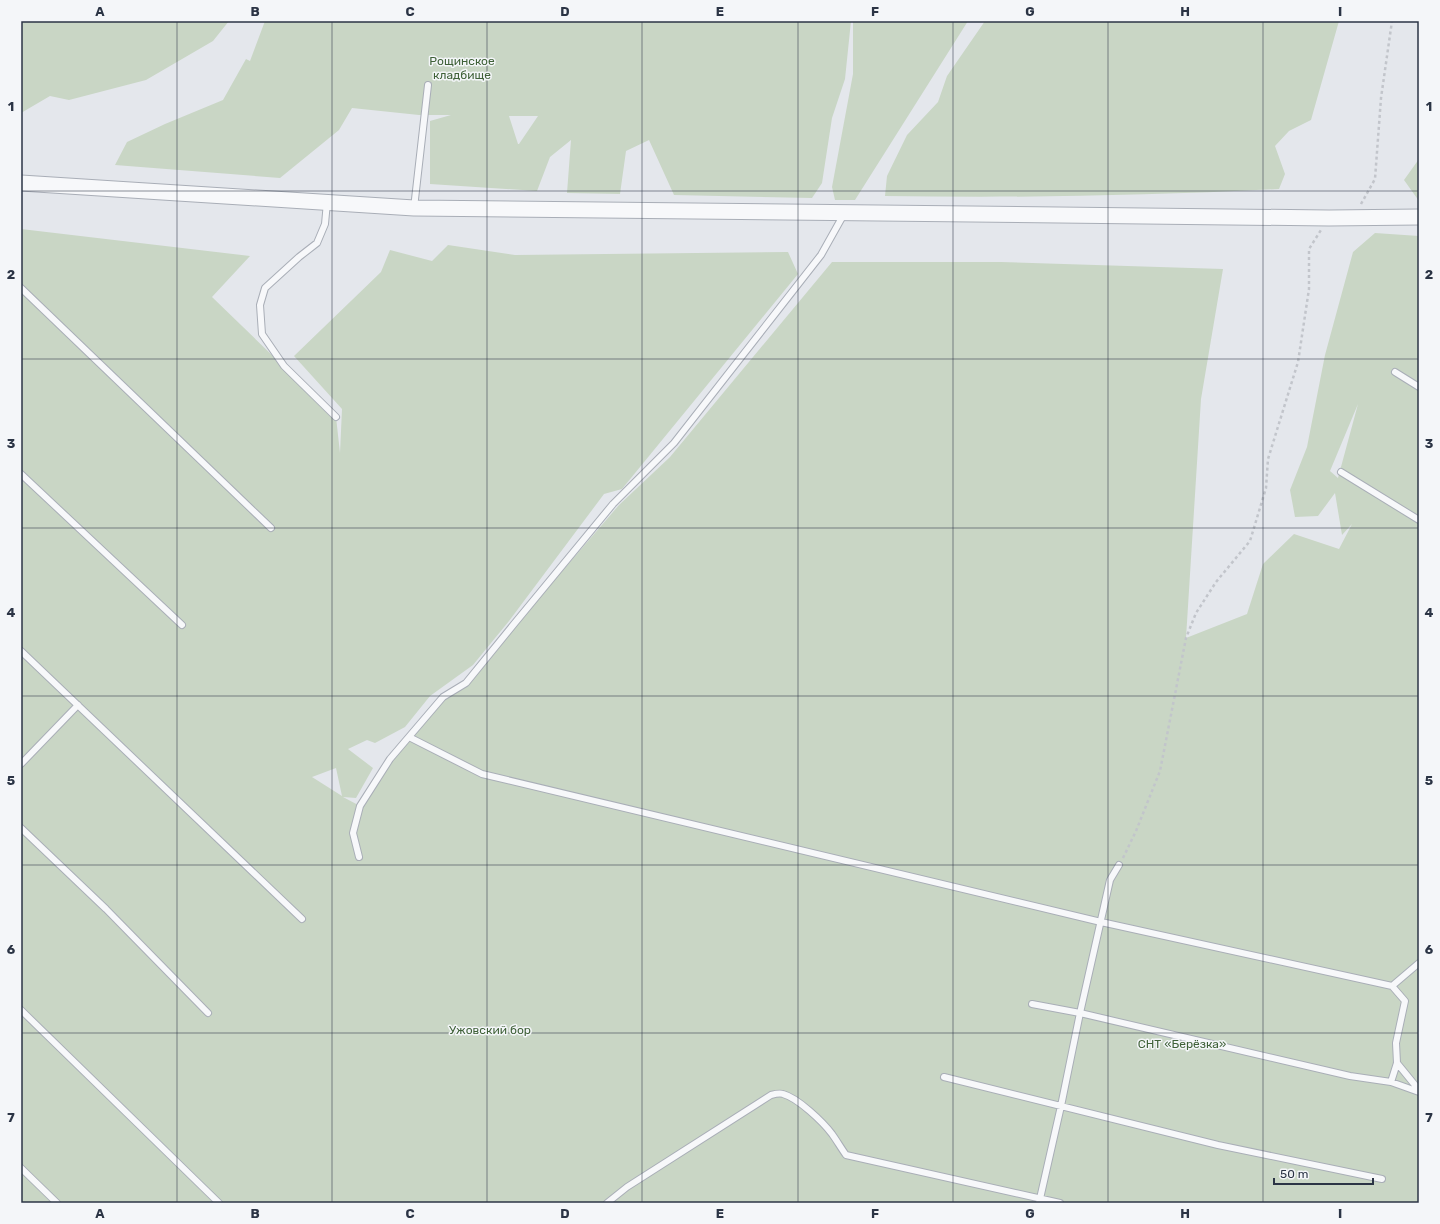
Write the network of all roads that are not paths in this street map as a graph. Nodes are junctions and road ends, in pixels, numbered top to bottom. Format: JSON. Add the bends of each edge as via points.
{"nodes":[{"id":1,"x":428,"y":85,"type":"dead end"},
{"id":2,"x":21,"y":183,"type":"edge"},
{"id":3,"x":327,"y":202,"type":"junction"},
{"id":4,"x":414,"y":208,"type":"junction"},
{"id":5,"x":844,"y":213,"type":"junction"},
{"id":6,"x":1419,"y":217,"type":"edge"},
{"id":7,"x":21,"y":288,"type":"edge"},
{"id":8,"x":1395,"y":372,"type":"dead end"},
{"id":9,"x":1419,"y":387,"type":"edge"},
{"id":10,"x":336,"y":417,"type":"dead end"},
{"id":11,"x":1341,"y":472,"type":"dead end"},
{"id":12,"x":21,"y":474,"type":"edge"},
{"id":13,"x":1419,"y":520,"type":"edge"},
{"id":14,"x":271,"y":528,"type":"dead end"},
{"id":15,"x":182,"y":625,"type":"dead end"},
{"id":16,"x":21,"y":651,"type":"edge"},
{"id":17,"x":78,"y":705,"type":"junction"},
{"id":18,"x":409,"y":737,"type":"junction"},
{"id":19,"x":21,"y":764,"type":"edge"},
{"id":20,"x":21,"y":828,"type":"edge"},
{"id":21,"x":359,"y":857,"type":"dead end"},
{"id":22,"x":1119,"y":865,"type":"road end"},
{"id":23,"x":302,"y":919,"type":"dead end"},
{"id":24,"x":1101,"y":922,"type":"junction"},
{"id":25,"x":1419,"y":963,"type":"edge"},
{"id":26,"x":1392,"y":986,"type":"junction"},
{"id":27,"x":1032,"y":1004,"type":"dead end"},
{"id":28,"x":21,"y":1010,"type":"edge"},
{"id":29,"x":208,"y":1013,"type":"dead end"},
{"id":30,"x":1080,"y":1013,"type":"junction"},
{"id":31,"x":1397,"y":1063,"type":"junction"},
{"id":32,"x":944,"y":1077,"type":"dead end"},
{"id":33,"x":1391,"y":1082,"type":"junction"},
{"id":34,"x":1419,"y":1091,"type":"edge"},
{"id":35,"x":1061,"y":1106,"type":"junction"},
{"id":36,"x":21,"y":1168,"type":"edge"},
{"id":37,"x":1382,"y":1179,"type":"dead end"},
{"id":38,"x":1039,"y":1201,"type":"edge"},
{"id":39,"x":57,"y":1203,"type":"edge"},
{"id":40,"x":219,"y":1203,"type":"edge"},
{"id":41,"x":607,"y":1203,"type":"edge"},
{"id":42,"x":1060,"y":1203,"type":"edge"}],
"edges":[{"from":1,"to":4,"type":"lane"},
{"from":2,"to":3,"type":"street"},
{"from":3,"to":4,"type":"street"},
{"from":3,"to":10,"type":"lane","via":[[325,224],[317,243],[265,288],[260,305],[262,334],[284,366]]},
{"from":4,"to":5,"type":"street"},
{"from":5,"to":6,"type":"street"},
{"from":5,"to":18,"type":"lane","via":[[821,255],[674,443],[613,504],[466,683],[443,697]]},
{"from":7,"to":14,"type":"lane"},
{"from":8,"to":9,"type":"lane"},
{"from":11,"to":13,"type":"lane"},
{"from":12,"to":15,"type":"lane"},
{"from":16,"to":17,"type":"lane"},
{"from":17,"to":19,"type":"lane"},
{"from":17,"to":23,"type":"lane"},
{"from":18,"to":21,"type":"lane","via":[[390,759],[360,806],[353,834]]},
{"from":18,"to":24,"type":"lane","via":[[482,774]]},
{"from":20,"to":29,"type":"lane","via":[[106,909]]},
{"from":22,"to":24,"type":"lane","via":[[1110,880]]},
{"from":24,"to":26,"type":"lane"},
{"from":24,"to":30,"type":"lane"},
{"from":25,"to":26,"type":"lane"},
{"from":26,"to":31,"type":"lane","via":[[1405,1001],[1396,1043]]},
{"from":27,"to":30,"type":"lane"},
{"from":28,"to":40,"type":"lane"},
{"from":30,"to":33,"type":"lane","via":[[1350,1076]]},
{"from":30,"to":35,"type":"lane"},
{"from":31,"to":33,"type":"lane"},
{"from":31,"to":34,"type":"lane"},
{"from":32,"to":35,"type":"lane"},
{"from":33,"to":34,"type":"lane"},
{"from":35,"to":37,"type":"lane","via":[[1218,1145]]},
{"from":35,"to":38,"type":"lane"},
{"from":36,"to":39,"type":"lane"},
{"from":38,"to":41,"type":"lane","via":[[846,1155],[832,1134],[807,1108],[782,1093],[771,1095],[627,1187]]},
{"from":38,"to":42,"type":"lane"}]}
